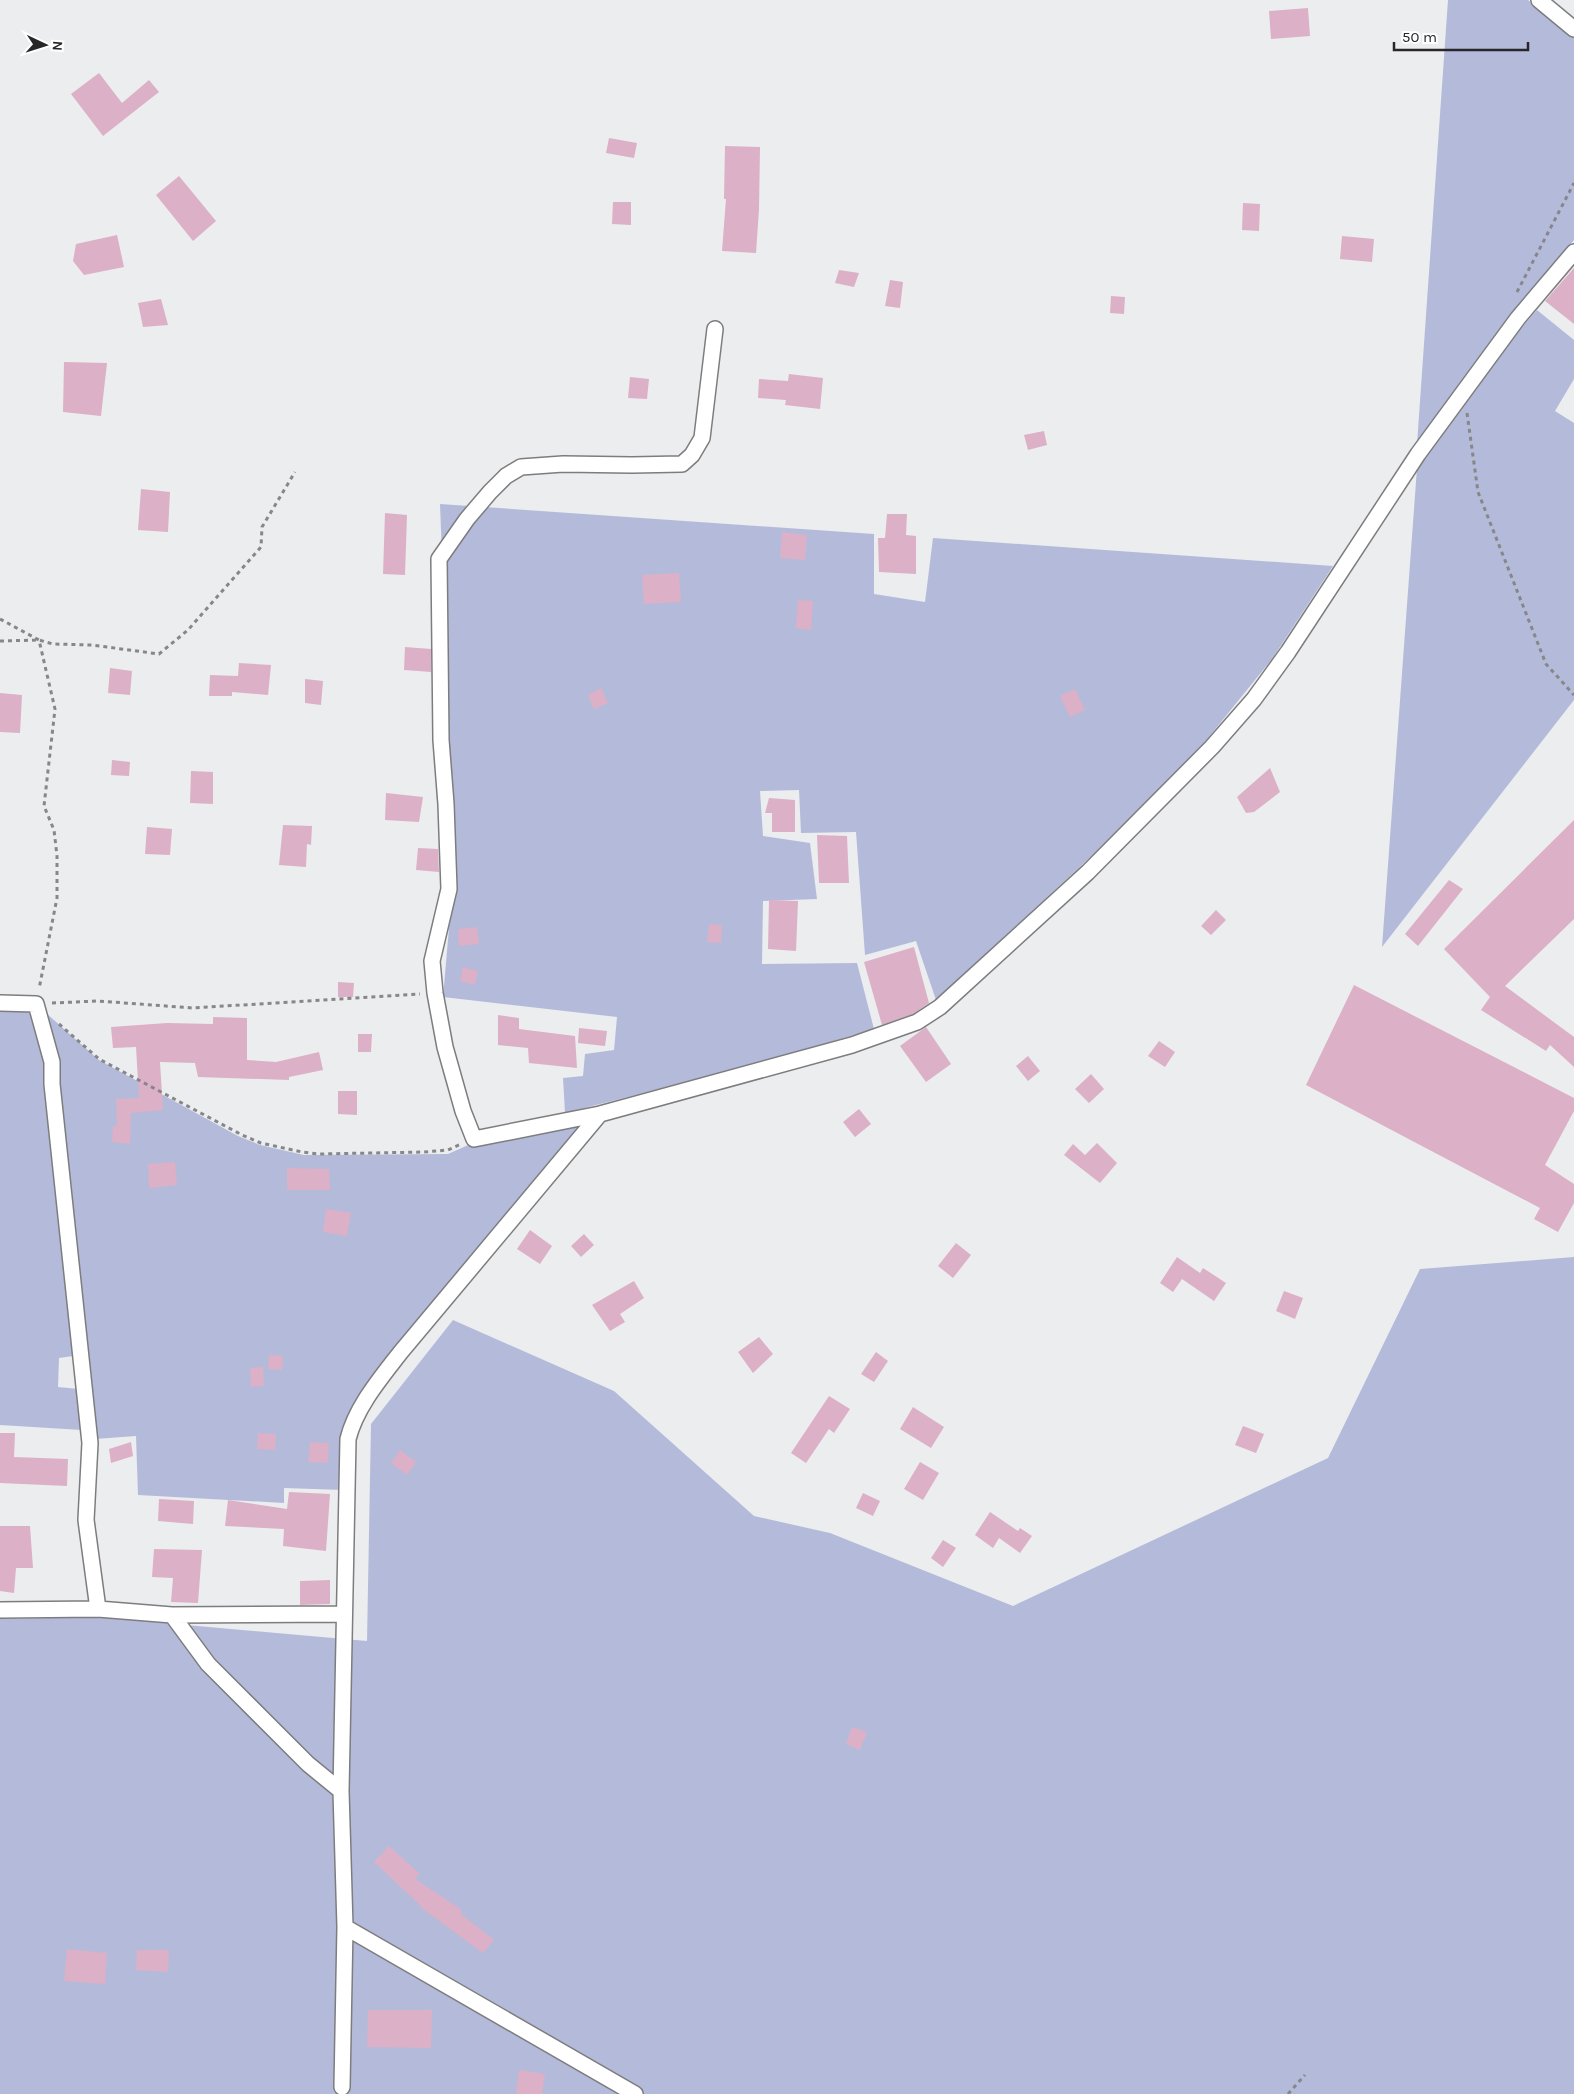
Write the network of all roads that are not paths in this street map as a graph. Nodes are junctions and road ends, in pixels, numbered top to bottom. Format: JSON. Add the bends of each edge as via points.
{"nodes":[{"id":1,"x":1539,"y":0,"type":"edge"},
{"id":2,"x":1574,"y":29,"type":"edge"},
{"id":3,"x":1574,"y":252,"type":"edge"},
{"id":4,"x":715,"y":329,"type":"dead end"},
{"id":5,"x":0,"y":1003,"type":"edge"},
{"id":6,"x":600,"y":1114,"type":"junction"},
{"id":7,"x":98,"y":1609,"type":"junction"},
{"id":8,"x":0,"y":1610,"type":"edge"},
{"id":9,"x":344,"y":1614,"type":"junction"},
{"id":10,"x":172,"y":1615,"type":"junction"},
{"id":11,"x":342,"y":1791,"type":"junction"},
{"id":12,"x":345,"y":1927,"type":"junction"},
{"id":13,"x":342,"y":2086,"type":"dead end"},
{"id":14,"x":635,"y":2094,"type":"edge"}],
"edges":[{"from":1,"to":2,"type":"street"},
{"from":3,"to":6,"type":"street","via":[[1518,318],[1418,454],[1288,652],[1242,713],[1088,872],[940,1007],[917,1022],[852,1045]]},
{"from":4,"to":6,"type":"street","via":[[702,438],[682,464],[521,467],[490,492],[439,559],[441,740],[449,889],[432,961],[445,1047],[462,1111],[474,1139]]},
{"from":5,"to":7,"type":"street","via":[[36,1004],[52,1062],[90,1443],[86,1520]]},
{"from":6,"to":9,"type":"street","via":[[400,1353],[352,1422],[348,1439]]},
{"from":7,"to":8,"type":"street"},
{"from":7,"to":10,"type":"street"},
{"from":9,"to":10,"type":"street"},
{"from":9,"to":11,"type":"street"},
{"from":10,"to":11,"type":"street","via":[[208,1664],[308,1764]]},
{"from":11,"to":12,"type":"street"},
{"from":12,"to":13,"type":"street"},
{"from":12,"to":14,"type":"street"}]}
